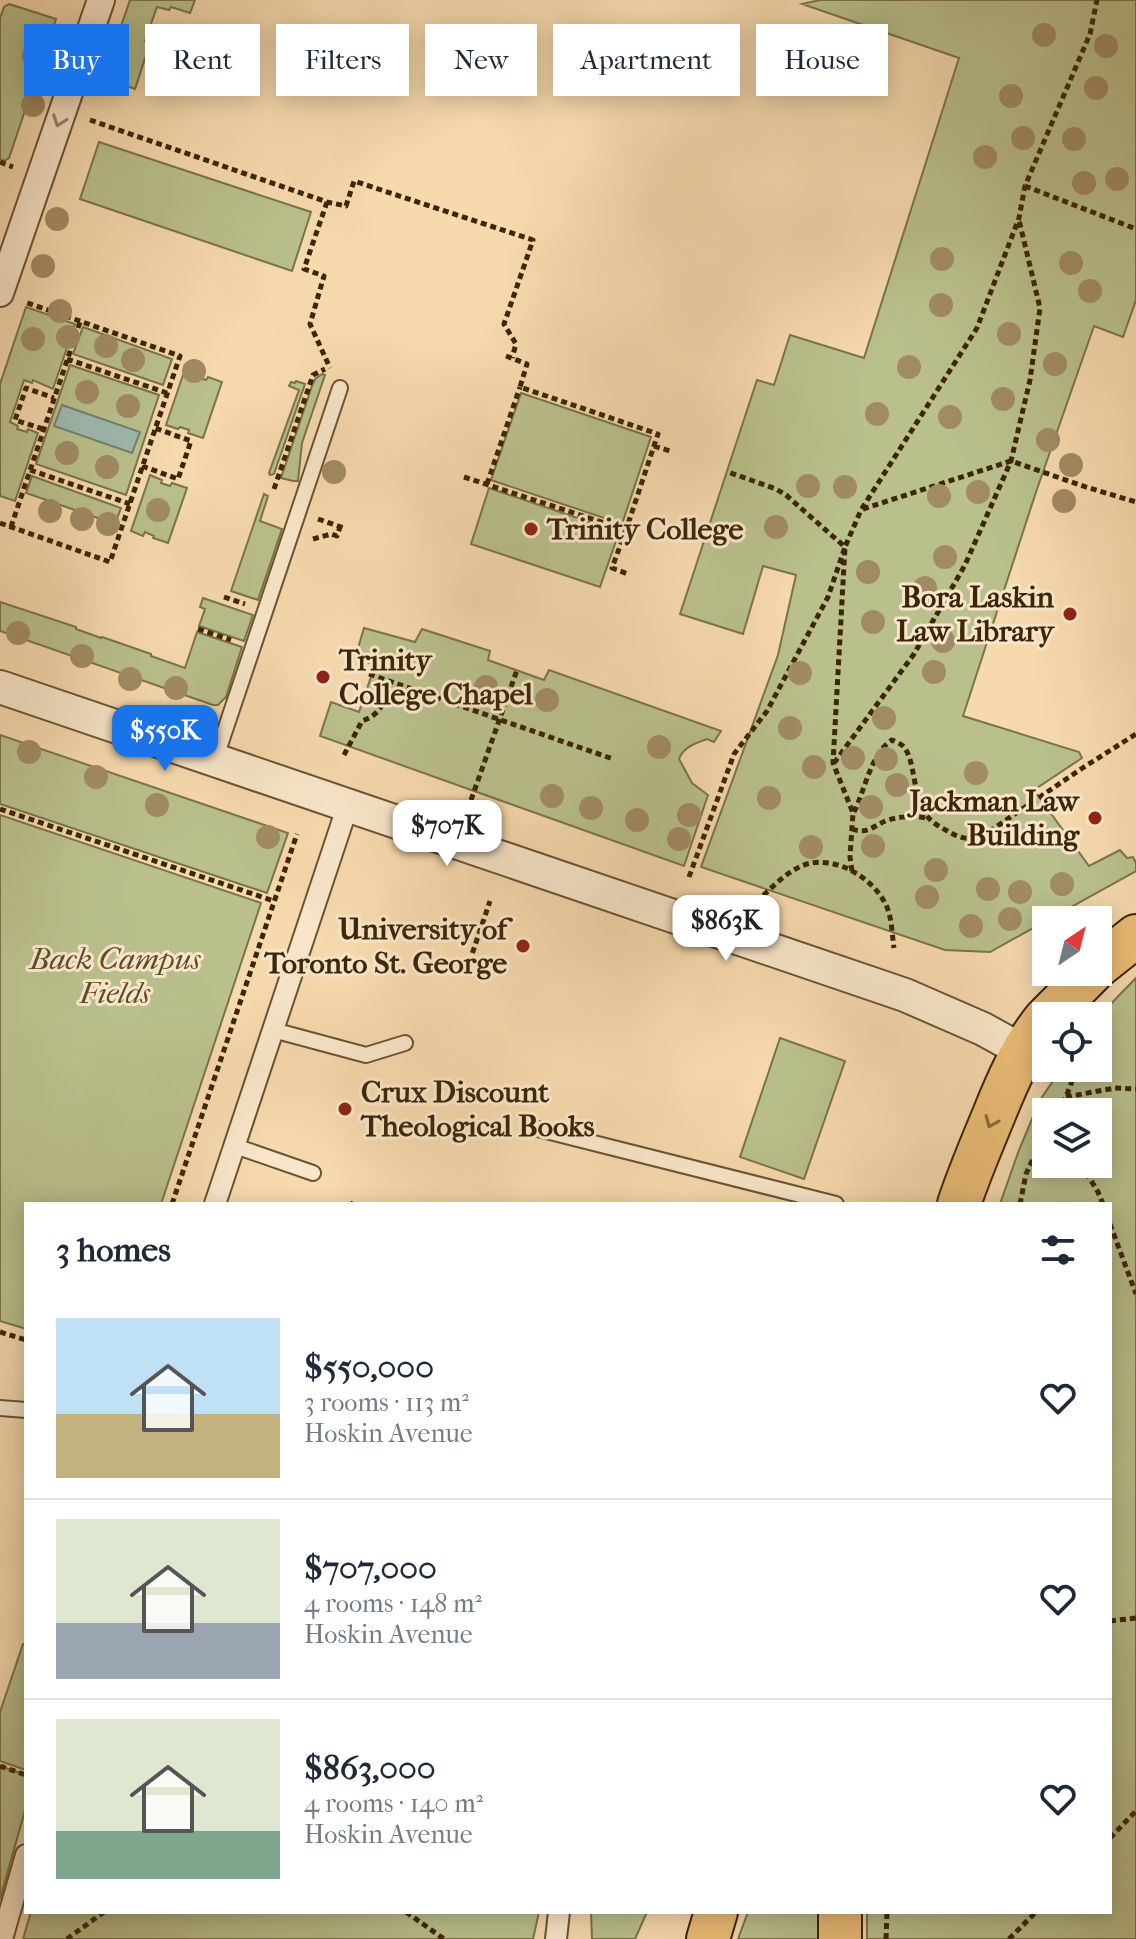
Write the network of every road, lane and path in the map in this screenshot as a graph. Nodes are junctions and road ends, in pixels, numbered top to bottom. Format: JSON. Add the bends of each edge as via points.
{"nodes":[{"id":1,"x":101,"y":0,"type":"edge"},
{"id":2,"x":1097,"y":0,"type":"edge"},
{"id":3,"x":85,"y":118,"type":"dead end"},
{"id":4,"x":0,"y":162,"type":"edge"},
{"id":5,"x":13,"y":167,"type":"dead end"},
{"id":6,"x":1025,"y":186,"type":"junction"},
{"id":7,"x":327,"y":202,"type":"junction"},
{"id":8,"x":1019,"y":218,"type":"junction"},
{"id":9,"x":1136,"y":229,"type":"edge"},
{"id":10,"x":12,"y":298,"type":"edge"},
{"id":11,"x":80,"y":322,"type":"junction"},
{"id":12,"x":67,"y":359,"type":"junction"},
{"id":13,"x":330,"y":367,"type":"junction"},
{"id":14,"x":520,"y":387,"type":"junction"},
{"id":15,"x":340,"y":388,"type":"joint"},
{"id":16,"x":167,"y":393,"type":"junction"},
{"id":17,"x":54,"y":398,"type":"junction"},
{"id":18,"x":155,"y":428,"type":"junction"},
{"id":19,"x":43,"y":429,"type":"junction"},
{"id":20,"x":654,"y":446,"type":"junction"},
{"id":21,"x":670,"y":451,"type":"dead end"},
{"id":22,"x":1011,"y":461,"type":"junction"},
{"id":23,"x":142,"y":466,"type":"junction"},
{"id":24,"x":30,"y":470,"type":"junction"},
{"id":25,"x":728,"y":472,"type":"dead end"},
{"id":26,"x":464,"y":477,"type":"dead end"},
{"id":27,"x":487,"y":484,"type":"junction"},
{"id":28,"x":267,"y":486,"type":"dead end"},
{"id":29,"x":1136,"y":502,"type":"edge"},
{"id":30,"x":130,"y":504,"type":"junction"},
{"id":31,"x":861,"y":510,"type":"junction"},
{"id":32,"x":327,"y":522,"type":"dead end"},
{"id":33,"x":0,"y":523,"type":"edge"},
{"id":34,"x":11,"y":527,"type":"junction"},
{"id":35,"x":626,"y":530,"type":"junction"},
{"id":36,"x":305,"y":542,"type":"dead end"},
{"id":37,"x":845,"y":547,"type":"junction"},
{"id":38,"x":628,"y":574,"type":"dead end"},
{"id":39,"x":198,"y":629,"type":"dead end"},
{"id":40,"x":253,"y":647,"type":"junction"},
{"id":41,"x":517,"y":670,"type":"dead end"},
{"id":42,"x":369,"y":674,"type":"dead end"},
{"id":43,"x":391,"y":681,"type":"junction"},
{"id":44,"x":0,"y":687,"type":"edge"},
{"id":45,"x":500,"y":720,"type":"junction"},
{"id":46,"x":1136,"y":734,"type":"edge"},
{"id":47,"x":344,"y":755,"type":"dead end"},
{"id":48,"x":613,"y":759,"type":"dead end"},
{"id":49,"x":215,"y":760,"type":"junction"},
{"id":50,"x":833,"y":763,"type":"junction"},
{"id":51,"x":471,"y":800,"type":"dead end"},
{"id":52,"x":348,"y":805,"type":"junction"},
{"id":53,"x":0,"y":809,"type":"edge"},
{"id":54,"x":853,"y":813,"type":"junction"},
{"id":55,"x":928,"y":818,"type":"junction"},
{"id":56,"x":852,"y":829,"type":"junction"},
{"id":57,"x":297,"y":834,"type":"dead end"},
{"id":58,"x":852,"y":871,"type":"junction"},
{"id":59,"x":689,"y":877,"type":"dead end"},
{"id":60,"x":274,"y":901,"type":"junction"},
{"id":61,"x":490,"y":901,"type":"dead end"},
{"id":62,"x":756,"y":902,"type":"dead end"},
{"id":63,"x":1136,"y":936,"type":"edge"},
{"id":64,"x":894,"y":948,"type":"dead end"},
{"id":65,"x":1112,"y":955,"type":"edge"},
{"id":66,"x":466,"y":972,"type":"dead end"},
{"id":67,"x":1079,"y":986,"type":"edge"},
{"id":68,"x":1064,"y":1002,"type":"edge"},
{"id":69,"x":1032,"y":1029,"type":"edge"},
{"id":70,"x":273,"y":1030,"type":"junction"},
{"id":71,"x":405,"y":1043,"type":"dead end"},
{"id":72,"x":1032,"y":1043,"type":"edge"},
{"id":73,"x":1072,"y":1082,"type":"edge"},
{"id":74,"x":1136,"y":1089,"type":"edge"},
{"id":75,"x":1066,"y":1097,"type":"joint"},
{"id":76,"x":538,"y":1129,"type":"dead end"},
{"id":77,"x":235,"y":1146,"type":"junction"},
{"id":78,"x":1032,"y":1161,"type":"edge"},
{"id":79,"x":313,"y":1173,"type":"dead end"},
{"id":80,"x":1090,"y":1178,"type":"edge"},
{"id":81,"x":173,"y":1202,"type":"edge"},
{"id":82,"x":216,"y":1202,"type":"edge"},
{"id":83,"x":828,"y":1202,"type":"edge"},
{"id":84,"x":960,"y":1202,"type":"edge"},
{"id":85,"x":1020,"y":1202,"type":"edge"},
{"id":86,"x":1102,"y":1202,"type":"edge"},
{"id":87,"x":1112,"y":1229,"type":"edge"},
{"id":88,"x":1136,"y":1294,"type":"edge"},
{"id":89,"x":0,"y":1332,"type":"edge"},
{"id":90,"x":24,"y":1339,"type":"edge"},
{"id":91,"x":0,"y":1408,"type":"edge"},
{"id":92,"x":24,"y":1410,"type":"edge"},
{"id":93,"x":1136,"y":1618,"type":"edge"},
{"id":94,"x":1112,"y":1621,"type":"edge"},
{"id":95,"x":0,"y":1766,"type":"edge"},
{"id":96,"x":24,"y":1774,"type":"edge"},
{"id":97,"x":1136,"y":1811,"type":"edge"},
{"id":98,"x":1112,"y":1836,"type":"edge"},
{"id":99,"x":24,"y":1861,"type":"edge"},
{"id":100,"x":101,"y":1914,"type":"edge"},
{"id":101,"x":409,"y":1914,"type":"edge"},
{"id":102,"x":559,"y":1914,"type":"edge"},
{"id":103,"x":715,"y":1914,"type":"edge"},
{"id":104,"x":840,"y":1914,"type":"edge"},
{"id":105,"x":887,"y":1914,"type":"edge"},
{"id":106,"x":1034,"y":1914,"type":"edge"},
{"id":107,"x":1,"y":1936,"type":"edge"},
{"id":108,"x":67,"y":1939,"type":"edge"},
{"id":109,"x":444,"y":1939,"type":"edge"},
{"id":110,"x":556,"y":1939,"type":"edge"},
{"id":111,"x":708,"y":1939,"type":"edge"},
{"id":112,"x":840,"y":1939,"type":"edge"},
{"id":113,"x":886,"y":1939,"type":"edge"},
{"id":114,"x":1009,"y":1939,"type":"edge"}],
"edges":[{"from":1,"to":10,"type":"street","one_way":true},
{"from":2,"to":6,"type":"path","via":[[1090,34]]},
{"from":3,"to":7,"type":"path"},
{"from":4,"to":5,"type":"path"},
{"from":6,"to":8,"type":"path"},
{"from":6,"to":9,"type":"path"},
{"from":7,"to":13,"type":"path","via":[[304,269],[324,276],[310,324]]},
{"from":7,"to":14,"type":"path","via":[[346,206],[354,181],[533,240],[504,324],[516,344],[509,357],[527,364]]},
{"from":8,"to":22,"type":"path","via":[[1040,308]]},
{"from":8,"to":31,"type":"path","via":[[977,328]]},
{"from":10,"to":11,"type":"path"},
{"from":11,"to":12,"type":"path"},
{"from":11,"to":16,"type":"path","via":[[180,356]]},
{"from":12,"to":16,"type":"path"},
{"from":12,"to":17,"type":"path"},
{"from":13,"to":15,"type":"path"},
{"from":13,"to":28,"type":"path","via":[[313,375],[276,490]]},
{"from":14,"to":20,"type":"path","via":[[658,434]]},
{"from":14,"to":27,"type":"path"},
{"from":15,"to":40,"type":"lane"},
{"from":16,"to":18,"type":"path"},
{"from":17,"to":19,"type":"path"},
{"from":17,"to":19,"type":"path","via":[[26,388],[15,420]]},
{"from":18,"to":23,"type":"path"},
{"from":18,"to":23,"type":"path","via":[[191,441],[178,479]]},
{"from":19,"to":24,"type":"path"},
{"from":20,"to":21,"type":"path"},
{"from":20,"to":35,"type":"path"},
{"from":22,"to":29,"type":"path"},
{"from":22,"to":31,"type":"path"},
{"from":22,"to":50,"type":"path","via":[[965,565],[914,654]]},
{"from":23,"to":30,"type":"path"},
{"from":24,"to":30,"type":"path"},
{"from":24,"to":34,"type":"path"},
{"from":25,"to":37,"type":"path","via":[[786,495]]},
{"from":26,"to":27,"type":"path"},
{"from":27,"to":35,"type":"path"},
{"from":30,"to":34,"type":"path","via":[[110,562]]},
{"from":31,"to":37,"type":"path"},
{"from":32,"to":36,"type":"path","via":[[342,527],[337,536]]},
{"from":33,"to":34,"type":"path"},
{"from":35,"to":38,"type":"path","via":[[612,568]]},
{"from":37,"to":50,"type":"path"},
{"from":37,"to":59,"type":"path","via":[[828,597],[767,711],[734,754]]},
{"from":39,"to":40,"type":"path"},
{"from":40,"to":49,"type":"lane"},
{"from":41,"to":45,"type":"path"},
{"from":42,"to":43,"type":"path"},
{"from":43,"to":45,"type":"path"},
{"from":43,"to":47,"type":"path","via":[[382,706],[362,721]]},
{"from":44,"to":49,"type":"street"},
{"from":45,"to":48,"type":"path"},
{"from":45,"to":51,"type":"path"},
{"from":46,"to":55,"type":"path","via":[[979,837],[963,839]]},
{"from":49,"to":52,"type":"street"},
{"from":50,"to":54,"type":"path"},
{"from":52,"to":69,"type":"street","via":[[905,995],[983,1029]]},
{"from":52,"to":70,"type":"street"},
{"from":53,"to":60,"type":"path"},
{"from":54,"to":55,"type":"path","via":[[877,754],[892,740],[910,757]]},
{"from":54,"to":56,"type":"path"},
{"from":55,"to":56,"type":"path","via":[[898,817],[873,829]]},
{"from":56,"to":58,"type":"path"},
{"from":57,"to":60,"type":"path"},
{"from":58,"to":62,"type":"path","via":[[830,863],[806,865]]},
{"from":58,"to":64,"type":"path","via":[[873,886],[887,906]]},
{"from":60,"to":81,"type":"path"},
{"from":61,"to":66,"type":"path"},
{"from":63,"to":65,"type":"main road"},
{"from":67,"to":68,"type":"main road"},
{"from":70,"to":71,"type":"lane","via":[[366,1055]]},
{"from":70,"to":77,"type":"street"},
{"from":72,"to":84,"type":"main road","one_way":true},
{"from":73,"to":75,"type":"path"},
{"from":74,"to":75,"type":"path"},
{"from":76,"to":83,"type":"lane"},
{"from":77,"to":79,"type":"lane"},
{"from":77,"to":82,"type":"street"},
{"from":78,"to":85,"type":"path"},
{"from":80,"to":86,"type":"path"},
{"from":87,"to":88,"type":"path"},
{"from":89,"to":90,"type":"path"},
{"from":91,"to":92,"type":"lane"},
{"from":93,"to":94,"type":"path"},
{"from":95,"to":96,"type":"path"},
{"from":97,"to":98,"type":"path"},
{"from":99,"to":107,"type":"street"},
{"from":100,"to":108,"type":"path"},
{"from":101,"to":109,"type":"path"},
{"from":102,"to":110,"type":"street"},
{"from":103,"to":111,"type":"main road"},
{"from":104,"to":112,"type":"main road"},
{"from":105,"to":113,"type":"path"},
{"from":106,"to":114,"type":"path"}]}
